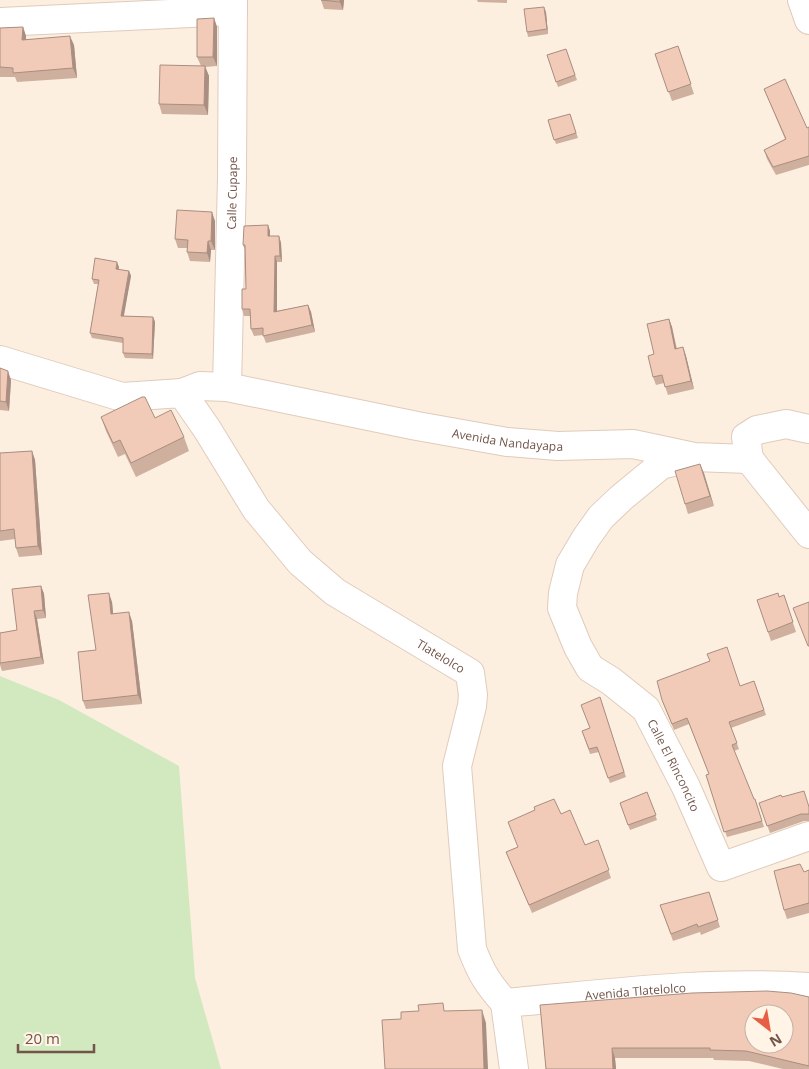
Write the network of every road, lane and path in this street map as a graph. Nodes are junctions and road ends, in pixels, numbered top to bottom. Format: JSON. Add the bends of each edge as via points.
{"nodes":[{"id":1,"x":802,"y":0,"type":"edge"},
{"id":2,"x":233,"y":6,"type":"edge"},
{"id":3,"x":30,"y":10,"type":"edge"},
{"id":4,"x":809,"y":20,"type":"edge"},
{"id":5,"x":0,"y":22,"type":"edge"},
{"id":6,"x":0,"y":360,"type":"edge"},
{"id":7,"x":227,"y":386,"type":"junction"},
{"id":8,"x":182,"y":393,"type":"junction"},
{"id":9,"x":809,"y":429,"type":"edge"},
{"id":10,"x":694,"y":457,"type":"junction"},
{"id":11,"x":749,"y":459,"type":"junction"},
{"id":12,"x":809,"y":534,"type":"edge"},
{"id":13,"x":809,"y":836,"type":"edge"},
{"id":14,"x":809,"y":986,"type":"edge"},
{"id":15,"x":505,"y":1003,"type":"junction"},
{"id":16,"x":514,"y":1069,"type":"edge"}],
"edges":[{"from":1,"to":4,"type":"street"},
{"from":2,"to":3,"type":"street"},
{"from":2,"to":7,"type":"street","name":"Calle Cupape"},
{"from":3,"to":5,"type":"street"},
{"from":6,"to":8,"type":"street","name":"Avenida Nandayapa","via":[[122,397]]},
{"from":7,"to":8,"type":"street","name":"Avenida Nandayapa","via":[[200,386]]},
{"from":7,"to":10,"type":"street","name":"Avenida Nandayapa","via":[[507,442],[558,446],[633,444]]},
{"from":8,"to":15,"type":"street","name":"Tlatelolco","via":[[256,509],[300,562],[335,592],[470,673],[472,706],[457,766],[472,949],[489,986]]},
{"from":9,"to":11,"type":"street","via":[[786,424],[757,430],[746,437]]},
{"from":10,"to":11,"type":"street","name":"Avenida Nandayapa"},
{"from":10,"to":13,"type":"street","name":"Calle El Rinconcito","via":[[661,465],[601,518],[570,565],[562,608],[590,668],[646,709],[686,787],[721,867]]},
{"from":11,"to":12,"type":"street"},
{"from":14,"to":15,"type":"street","name":"Avenida Tlatelolco","via":[[693,987]]},
{"from":15,"to":16,"type":"street"}]}
